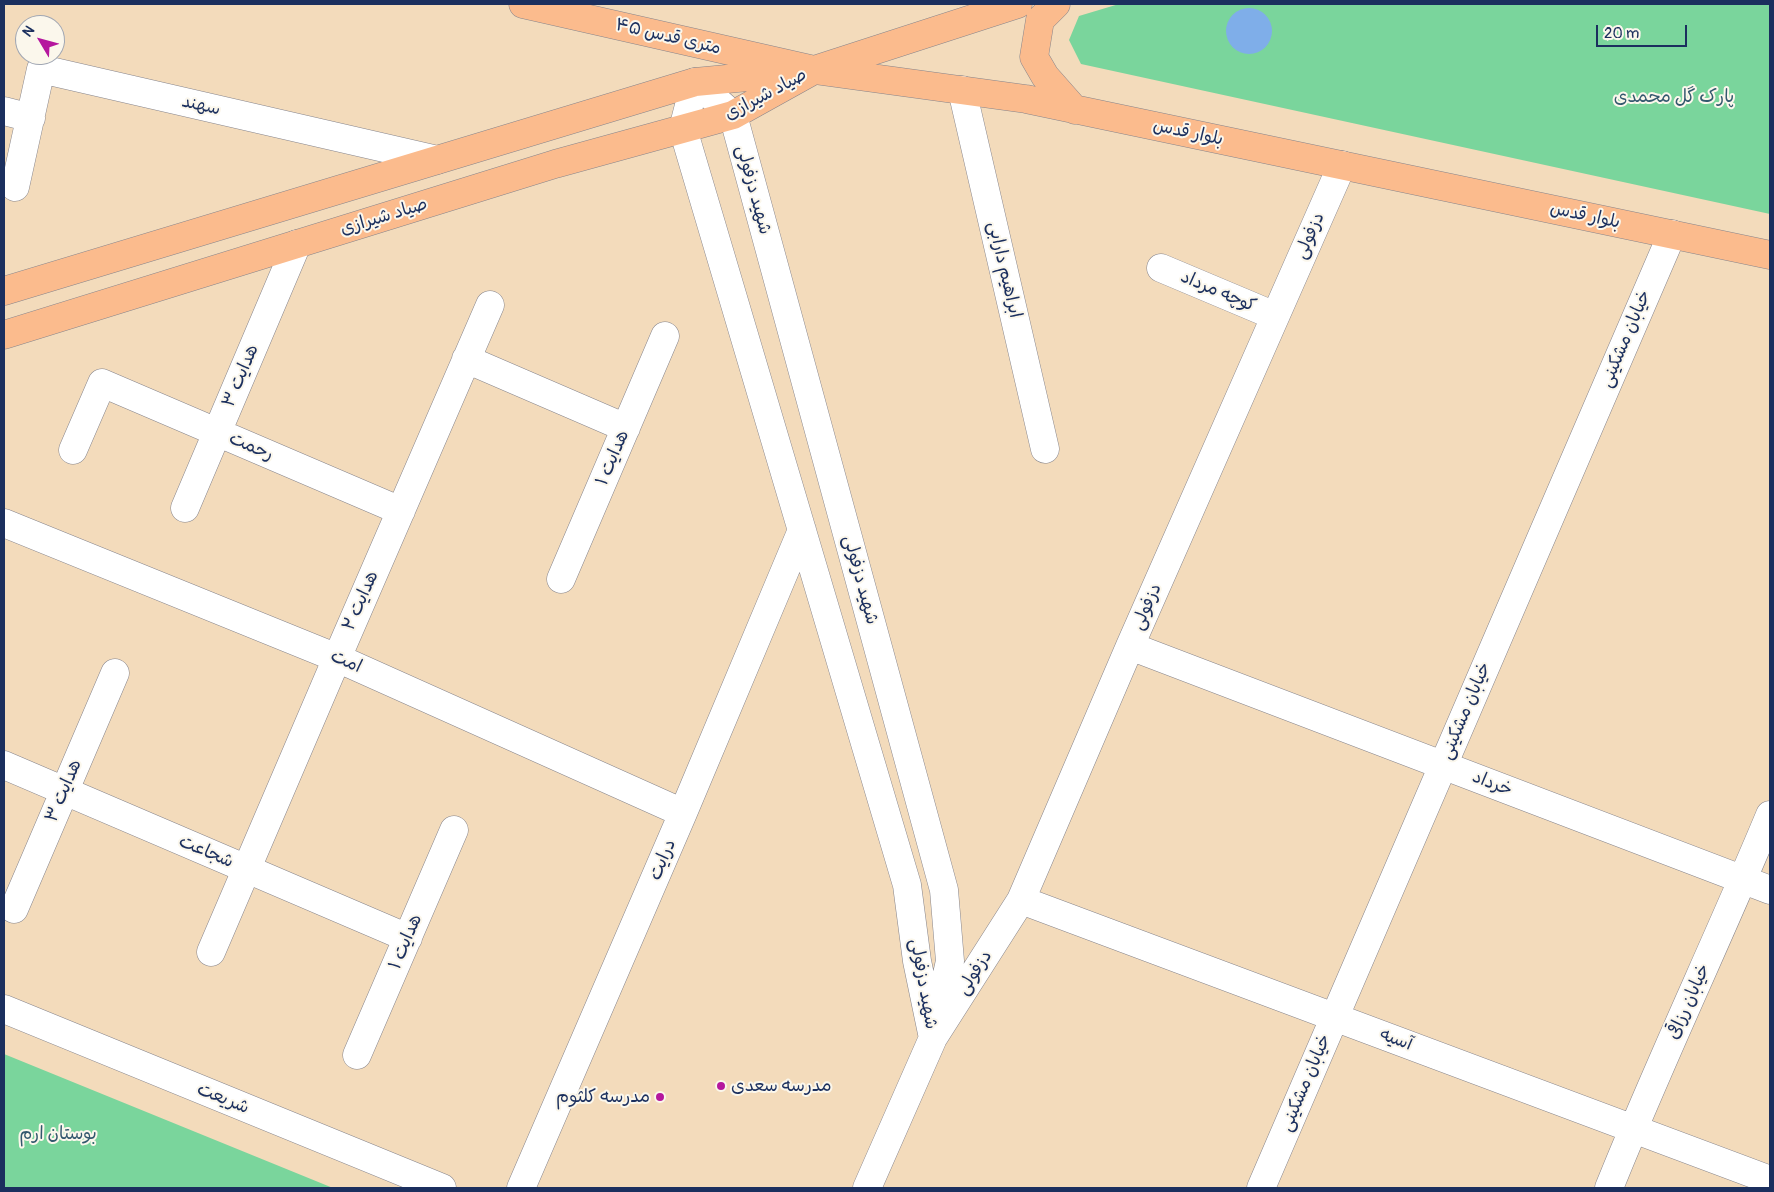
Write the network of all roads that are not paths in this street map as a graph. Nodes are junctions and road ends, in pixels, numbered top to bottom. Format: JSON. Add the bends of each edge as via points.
{"nodes":[{"id":1,"x":523,"y":4,"type":"edge"},
{"id":2,"x":1018,"y":4,"type":"edge"},
{"id":3,"x":1056,"y":4,"type":"edge"},
{"id":4,"x":814,"y":70,"type":"junction"},
{"id":5,"x":695,"y":82,"type":"junction"},
{"id":6,"x":962,"y":90,"type":"junction"},
{"id":7,"x":1075,"y":110,"type":"junction"},
{"id":8,"x":4,"y":112,"type":"edge"},
{"id":9,"x":733,"y":115,"type":"junction"},
{"id":10,"x":31,"y":118,"type":"junction"},
{"id":11,"x":683,"y":128,"type":"junction"},
{"id":12,"x":437,"y":160,"type":"junction"},
{"id":13,"x":1342,"y":165,"type":"junction"},
{"id":14,"x":15,"y":187,"type":"dead end"},
{"id":15,"x":1672,"y":234,"type":"junction"},
{"id":16,"x":297,"y":244,"type":"junction"},
{"id":17,"x":1770,"y":255,"type":"edge"},
{"id":18,"x":1161,"y":268,"type":"dead end"},
{"id":19,"x":4,"y":291,"type":"edge"},
{"id":20,"x":490,"y":305,"type":"dead end"},
{"id":21,"x":1275,"y":316,"type":"junction"},
{"id":22,"x":4,"y":335,"type":"edge"},
{"id":23,"x":665,"y":336,"type":"dead end"},
{"id":24,"x":466,"y":359,"type":"junction"},
{"id":25,"x":626,"y":428,"type":"junction"},
{"id":26,"x":217,"y":432,"type":"junction"},
{"id":27,"x":1045,"y":449,"type":"dead end"},
{"id":28,"x":73,"y":450,"type":"dead end"},
{"id":29,"x":185,"y":508,"type":"dead end"},
{"id":30,"x":401,"y":511,"type":"junction"},
{"id":31,"x":4,"y":522,"type":"edge"},
{"id":32,"x":802,"y":530,"type":"junction"},
{"id":33,"x":561,"y":579,"type":"dead end"},
{"id":34,"x":1130,"y":646,"type":"junction"},
{"id":35,"x":337,"y":658,"type":"junction"},
{"id":36,"x":115,"y":673,"type":"dead end"},
{"id":37,"x":4,"y":765,"type":"edge"},
{"id":38,"x":1443,"y":765,"type":"junction"},
{"id":39,"x":64,"y":791,"type":"junction"},
{"id":40,"x":683,"y":813,"type":"junction"},
{"id":41,"x":1770,"y":815,"type":"edge"},
{"id":42,"x":454,"y":830,"type":"dead end"},
{"id":43,"x":247,"y":869,"type":"junction"},
{"id":44,"x":1743,"y":880,"type":"junction"},
{"id":45,"x":1770,"y":890,"type":"edge"},
{"id":46,"x":1022,"y":900,"type":"junction"},
{"id":47,"x":14,"y":909,"type":"dead end"},
{"id":48,"x":408,"y":938,"type":"junction"},
{"id":49,"x":211,"y":952,"type":"dead end"},
{"id":50,"x":4,"y":1009,"type":"edge"},
{"id":51,"x":1334,"y":1017,"type":"junction"},
{"id":52,"x":933,"y":1038,"type":"junction"},
{"id":53,"x":357,"y":1055,"type":"dead end"},
{"id":54,"x":1633,"y":1129,"type":"junction"},
{"id":55,"x":1770,"y":1180,"type":"edge"},
{"id":56,"x":438,"y":1188,"type":"edge"},
{"id":57,"x":521,"y":1188,"type":"edge"},
{"id":58,"x":866,"y":1188,"type":"edge"},
{"id":59,"x":1261,"y":1188,"type":"edge"},
{"id":60,"x":1609,"y":1188,"type":"edge"}],
"edges":[{"from":1,"to":4,"type":"main road","name":"۴۵ متری قدس"},
{"from":2,"to":4,"type":"main road"},
{"from":3,"to":7,"type":"main road","via":[[1040,20],[1034,57],[1045,76]]},
{"from":4,"to":5,"type":"main road","name":"صیاد شیرازی"},
{"from":4,"to":6,"type":"main road","name":"بلوار قدس"},
{"from":4,"to":9,"type":"main road","name":"صیاد شیرازی"},
{"from":5,"to":9,"type":"street"},
{"from":5,"to":11,"type":"street"},
{"from":5,"to":12,"type":"main road","name":"صیاد شیرازی"},
{"from":6,"to":7,"type":"main road","name":"بلوار قدس"},
{"from":6,"to":27,"type":"street","name":"ابراهیم دارابی"},
{"from":7,"to":13,"type":"main road","name":"بلوار قدس"},
{"from":8,"to":10,"type":"street"},
{"from":9,"to":11,"type":"main road","name":"صیاد شیرازی"},
{"from":9,"to":52,"type":"street","name":"شهید دزفولی","via":[[944,890],[950,962]]},
{"from":10,"to":12,"type":"street","name":"سهند","via":[[41,69]]},
{"from":10,"to":14,"type":"street"},
{"from":11,"to":16,"type":"main road","name":"صیاد شیرازی"},
{"from":11,"to":32,"type":"street","name":"شهید دزفولی"},
{"from":12,"to":19,"type":"main road","name":"صیاد شیرازی"},
{"from":13,"to":15,"type":"main road","name":"بلوار قدس"},
{"from":13,"to":21,"type":"street","name":"دزفولی"},
{"from":15,"to":17,"type":"main road","name":"بلوار قدس"},
{"from":15,"to":38,"type":"street","name":"خیابان مشکینی"},
{"from":16,"to":22,"type":"main road","name":"صیاد شیرازی"},
{"from":16,"to":26,"type":"street","name":"هدایت ۳"},
{"from":18,"to":21,"type":"street","name":"کوچه مرداد"},
{"from":20,"to":24,"type":"street","name":"هدایت ۲"},
{"from":21,"to":34,"type":"street","name":"دزفولی"},
{"from":23,"to":25,"type":"street","name":"هدایت ۱"},
{"from":24,"to":25,"type":"street"},
{"from":24,"to":30,"type":"street","name":"هدایت ۲"},
{"from":25,"to":33,"type":"street","name":"هدایت ۱"},
{"from":26,"to":28,"type":"street","name":"رحمت","via":[[102,382]]},
{"from":26,"to":29,"type":"street","name":"هدایت ۳"},
{"from":26,"to":30,"type":"street","name":"رحمت"},
{"from":30,"to":35,"type":"street","name":"هدایت ۲"},
{"from":31,"to":35,"type":"street","name":"امت"},
{"from":32,"to":40,"type":"street","name":"درایت"},
{"from":32,"to":52,"type":"street","name":"شهید دزفولی","via":[[907,885],[917,961]]},
{"from":34,"to":38,"type":"street","name":"خرداد"},
{"from":34,"to":46,"type":"street","name":"دزفولی"},
{"from":35,"to":40,"type":"street","name":"امت"},
{"from":35,"to":43,"type":"street","name":"هدایت ۲"},
{"from":36,"to":39,"type":"street","name":"هدایت ۳"},
{"from":37,"to":39,"type":"street","name":"شجاعت"},
{"from":38,"to":44,"type":"street","name":"خرداد"},
{"from":38,"to":51,"type":"street","name":"خیابان مشکینی"},
{"from":39,"to":43,"type":"street","name":"شجاعت"},
{"from":39,"to":47,"type":"street","name":"هدایت ۳"},
{"from":40,"to":57,"type":"street","name":"درایت"},
{"from":41,"to":44,"type":"street","name":"خیابان رزاقی"},
{"from":42,"to":48,"type":"street","name":"هدایت ۱"},
{"from":43,"to":48,"type":"street","name":"شجاعت"},
{"from":43,"to":49,"type":"street","name":"هدایت ۲"},
{"from":44,"to":45,"type":"street","name":"خرداد"},
{"from":44,"to":54,"type":"street","name":"خیابان رزاقی"},
{"from":46,"to":51,"type":"street","name":"آسیه"},
{"from":46,"to":52,"type":"street","name":"دزفولی"},
{"from":48,"to":53,"type":"street","name":"هدایت ۱"},
{"from":50,"to":56,"type":"street","name":"شریعت"},
{"from":51,"to":54,"type":"street","name":"آسیه"},
{"from":51,"to":59,"type":"street","name":"خیابان مشکینی"},
{"from":52,"to":58,"type":"street"},
{"from":54,"to":55,"type":"street","name":"آسیه"},
{"from":54,"to":60,"type":"street","name":"خیابان رزاقی"}]}
